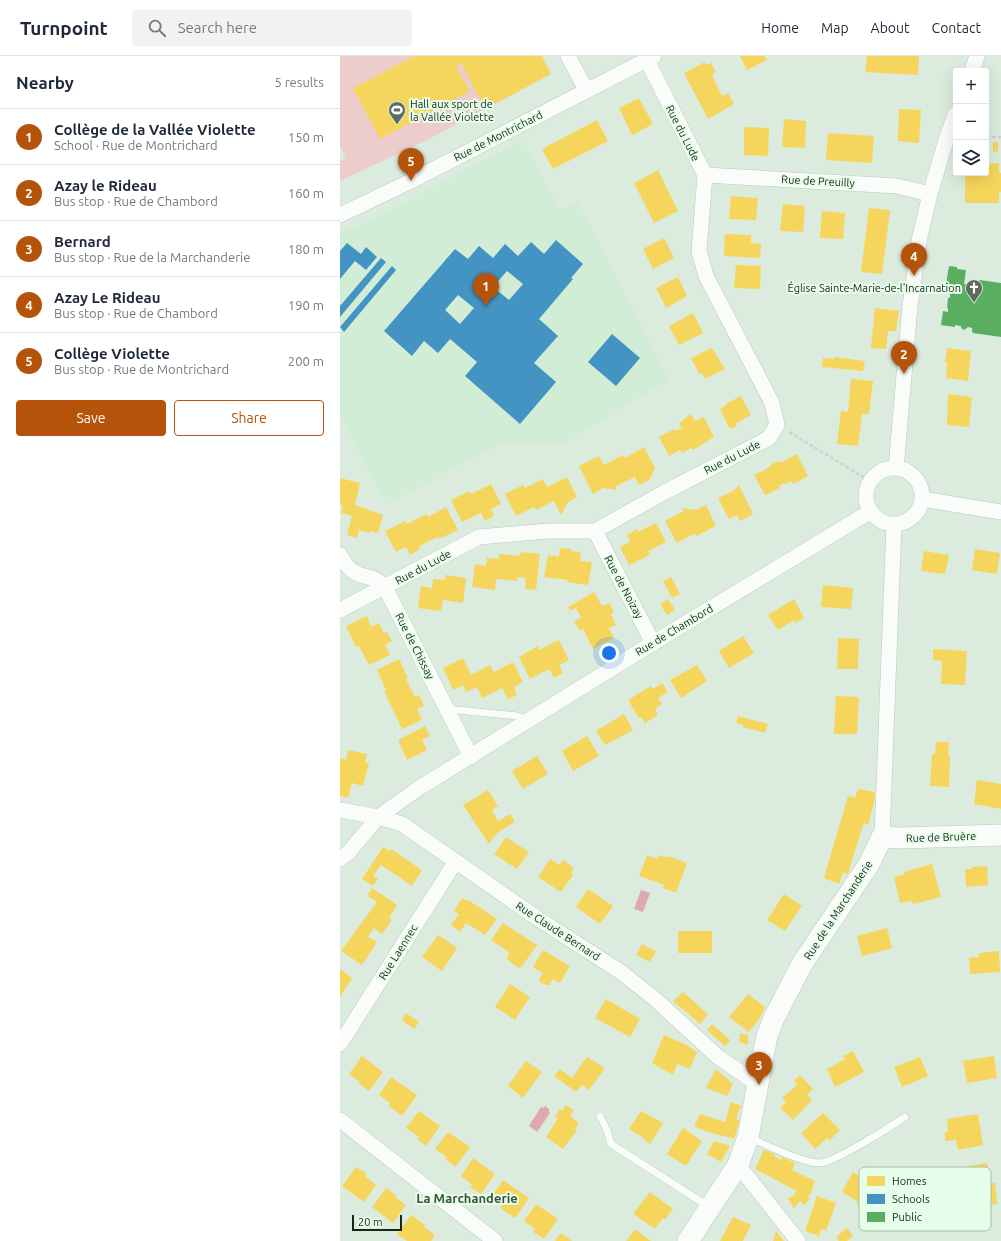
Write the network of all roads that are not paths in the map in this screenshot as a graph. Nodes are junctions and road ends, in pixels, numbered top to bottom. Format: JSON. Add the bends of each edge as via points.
{"nodes":[{"id":1,"x":568,"y":56,"type":"edge"},
{"id":2,"x":977,"y":56,"type":"edge"},
{"id":3,"x":651,"y":58,"type":"edge"},
{"id":4,"x":973,"y":68,"type":"edge"},
{"id":5,"x":586,"y":90,"type":"junction"},
{"id":6,"x":953,"y":121,"type":"edge"},
{"id":7,"x":705,"y":175,"type":"junction"},
{"id":8,"x":930,"y":194,"type":"junction"},
{"id":9,"x":340,"y":215,"type":"edge"},
{"id":10,"x":896,"y":468,"type":"junction"},
{"id":11,"x":922,"y":499,"type":"junction"},
{"id":12,"x":871,"y":511,"type":"junction"},
{"id":13,"x":1001,"y":512,"type":"edge"},
{"id":14,"x":894,"y":524,"type":"junction"},
{"id":15,"x":595,"y":531,"type":"junction"},
{"id":16,"x":340,"y":555,"type":"edge"},
{"id":17,"x":385,"y":587,"type":"junction"},
{"id":18,"x":340,"y":610,"type":"edge"},
{"id":19,"x":653,"y":643,"type":"junction"},
{"id":20,"x":447,"y":709,"type":"junction"},
{"id":21,"x":527,"y":721,"type":"junction"},
{"id":22,"x":471,"y":757,"type":"junction"},
{"id":23,"x":340,"y":810,"type":"edge"},
{"id":24,"x":378,"y":817,"type":"junction"},
{"id":25,"x":1001,"y":835,"type":"edge"},
{"id":26,"x":882,"y":837,"type":"junction"},
{"id":27,"x":340,"y":859,"type":"edge"},
{"id":28,"x":456,"y":861,"type":"junction"},
{"id":29,"x":340,"y":1044,"type":"edge"},
{"id":30,"x":759,"y":1085,"type":"junction"},
{"id":31,"x":600,"y":1116,"type":"dead end"},
{"id":32,"x":905,"y":1117,"type":"dead end"},
{"id":33,"x":340,"y":1120,"type":"edge"},
{"id":34,"x":748,"y":1137,"type":"junction"},
{"id":35,"x":738,"y":1165,"type":"junction"},
{"id":36,"x":709,"y":1208,"type":"junction"},
{"id":37,"x":495,"y":1241,"type":"edge"},
{"id":38,"x":688,"y":1241,"type":"edge"},
{"id":39,"x":798,"y":1241,"type":"edge"}],
"edges":[{"from":1,"to":5,"type":"street"},
{"from":2,"to":4,"type":"street"},
{"from":3,"to":5,"type":"street","name":"Rue de Montrichard"},
{"from":3,"to":7,"type":"street","name":"Rue du Lude"},
{"from":5,"to":9,"type":"street","name":"Rue de Montrichard"},
{"from":6,"to":8,"type":"street"},
{"from":7,"to":8,"type":"street","name":"Rue de Preuilly","via":[[897,186]]},
{"from":7,"to":15,"type":"street","name":"Rue du Lude","via":[[699,251],[706,276],[772,403],[777,425],[769,438]]},
{"from":8,"to":10,"type":"street","via":[[919,241],[910,306]]},
{"from":10,"to":11,"type":"street","via":[[913,475],[922,490]]},
{"from":10,"to":12,"type":"street","via":[[882,471],[870,481],[866,496]]},
{"from":11,"to":13,"type":"street"},
{"from":11,"to":14,"type":"street","via":[[919,509],[912,517]]},
{"from":12,"to":14,"type":"street","via":[[881,520]]},
{"from":12,"to":19,"type":"street","name":"Rue de Chambord"},
{"from":14,"to":26,"type":"street","name":"Rue de la Marchanderie"},
{"from":15,"to":17,"type":"street","name":"Rue du Lude","via":[[548,531],[480,537]]},
{"from":15,"to":19,"type":"street","name":"Rue de Noizay"},
{"from":16,"to":17,"type":"street","via":[[350,570],[376,580]]},
{"from":17,"to":18,"type":"street","name":"Rue du Lude"},
{"from":17,"to":20,"type":"street","name":"Rue de Chissay"},
{"from":19,"to":21,"type":"street","name":"Rue de Chambord"},
{"from":20,"to":21,"type":"lane","via":[[518,716]]},
{"from":20,"to":22,"type":"street","name":"Rue de Chissay"},
{"from":21,"to":22,"type":"street","name":"Rue de Chambord"},
{"from":22,"to":24,"type":"street","name":"Rue de Chambord","via":[[419,788]]},
{"from":23,"to":24,"type":"street","name":"Rue Claude Bernard"},
{"from":24,"to":27,"type":"street","name":"Rue de Chambord"},
{"from":24,"to":28,"type":"street","name":"Rue Claude Bernard","via":[[402,824]]},
{"from":25,"to":26,"type":"street","name":"Rue de Bruère"},
{"from":26,"to":30,"type":"street","name":"Rue de la Marchanderie","via":[[870,864],[802,964],[774,1018],[767,1036]]},
{"from":28,"to":29,"type":"street","name":"Rue Laennec"},
{"from":28,"to":30,"type":"street","name":"Rue Claude Bernard","via":[[537,918],[621,972],[655,999],[718,1057]]},
{"from":30,"to":34,"type":"street","name":"Rue de la Marchanderie"},
{"from":31,"to":36,"type":"lane","via":[[611,1144]]},
{"from":32,"to":34,"type":"lane","via":[[883,1132],[832,1159],[819,1163],[798,1158]]},
{"from":33,"to":37,"type":"street"},
{"from":34,"to":35,"type":"street","name":"Rue de la Marchanderie"},
{"from":35,"to":36,"type":"street","name":"Rue de la Marchanderie"},
{"from":35,"to":39,"type":"street"},
{"from":36,"to":38,"type":"street","name":"Rue de la Marchanderie"}]}
